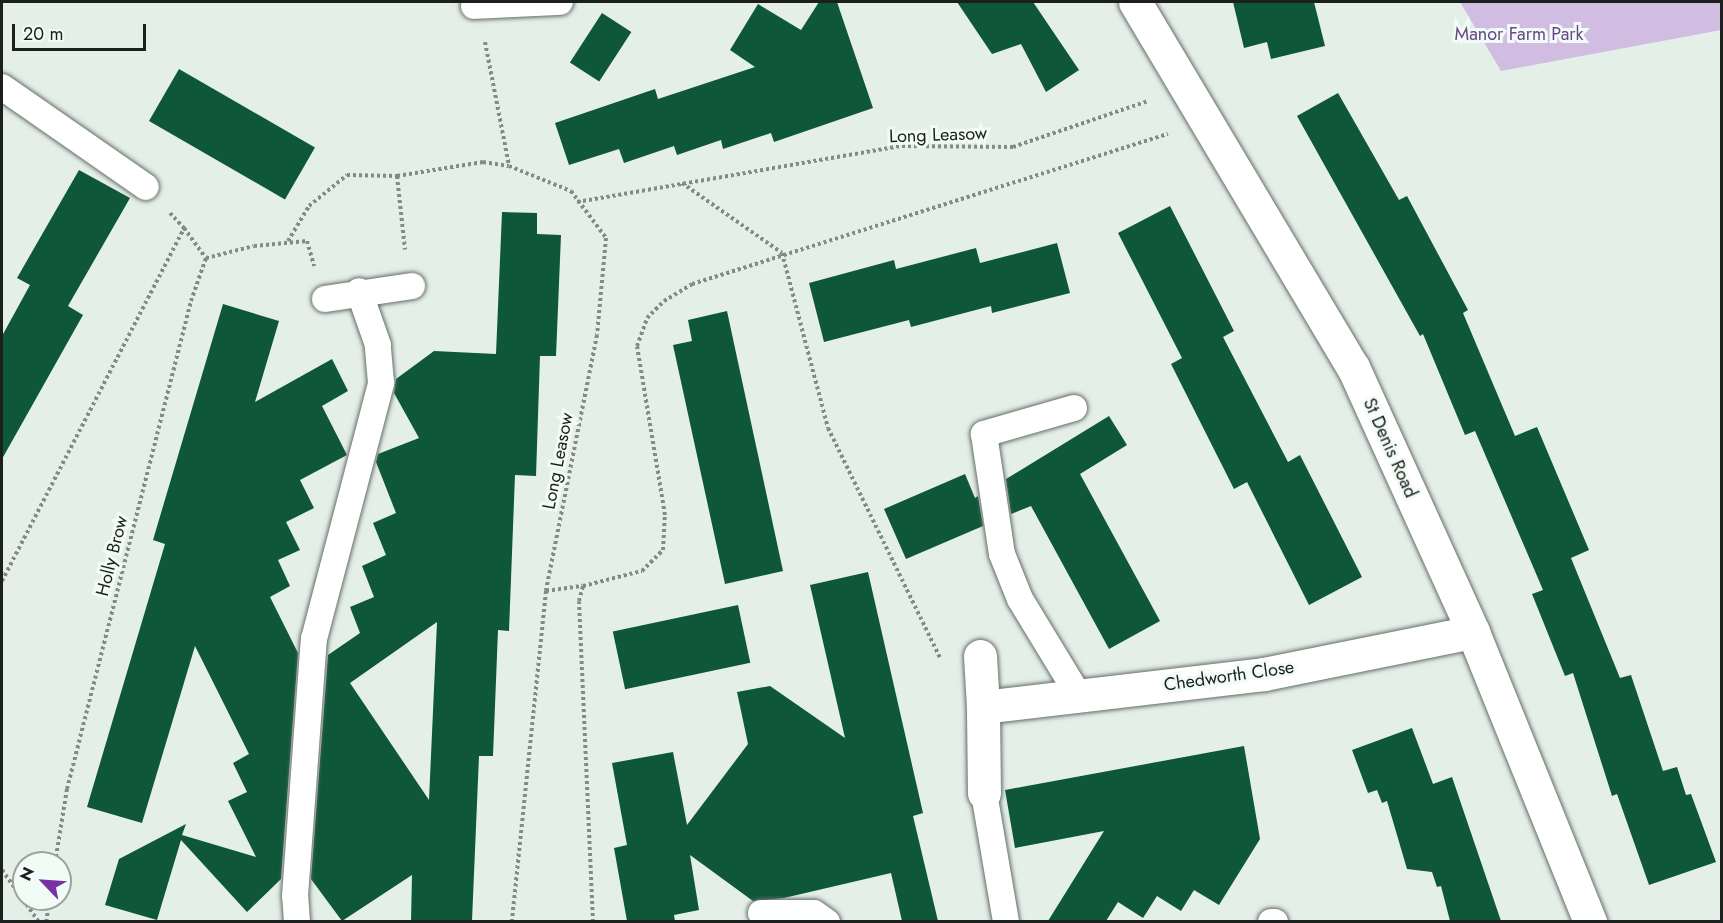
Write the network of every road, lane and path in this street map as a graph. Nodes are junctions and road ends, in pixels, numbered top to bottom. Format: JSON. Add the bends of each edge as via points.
{"nodes":[{"id":1,"x":560,"y":2,"type":"edge"},
{"id":2,"x":1135,"y":2,"type":"edge"},
{"id":3,"x":476,"y":10,"type":"edge"},
{"id":4,"x":2,"y":87,"type":"edge"},
{"id":5,"x":1188,"y":87,"type":"junction"},
{"id":6,"x":1206,"y":122,"type":"junction"},
{"id":7,"x":509,"y":166,"type":"junction"},
{"id":8,"x":397,"y":176,"type":"junction"},
{"id":9,"x":681,"y":183,"type":"junction"},
{"id":10,"x":146,"y":187,"type":"dead end"},
{"id":11,"x":577,"y":202,"type":"junction"},
{"id":12,"x":782,"y":253,"type":"junction"},
{"id":13,"x":206,"y":258,"type":"junction"},
{"id":14,"x":412,"y":286,"type":"joint"},
{"id":15,"x":359,"y":291,"type":"junction"},
{"id":16,"x":325,"y":299,"type":"dead end"},
{"id":17,"x":1074,"y":408,"type":"dead end"},
{"id":18,"x":2,"y":581,"type":"edge"},
{"id":19,"x":583,"y":586,"type":"junction"},
{"id":20,"x":546,"y":591,"type":"junction"},
{"id":21,"x":1473,"y":632,"type":"junction"},
{"id":22,"x":980,"y":656,"type":"joint"},
{"id":23,"x":1079,"y":696,"type":"junction"},
{"id":24,"x":983,"y":707,"type":"junction"},
{"id":25,"x":984,"y":793,"type":"joint"},
{"id":26,"x":58,"y":851,"type":"edge"},
{"id":27,"x":2,"y":870,"type":"edge"},
{"id":28,"x":761,"y":913,"type":"dead end"},
{"id":29,"x":39,"y":921,"type":"edge"},
{"id":30,"x":297,"y":921,"type":"edge"},
{"id":31,"x":512,"y":921,"type":"edge"},
{"id":32,"x":593,"y":921,"type":"edge"},
{"id":33,"x":827,"y":921,"type":"edge"},
{"id":34,"x":1006,"y":921,"type":"edge"},
{"id":35,"x":1590,"y":921,"type":"edge"}],
"edges":[{"from":1,"to":3,"type":"lane"},
{"from":2,"to":5,"type":"street","name":"St Denis Road"},
{"from":3,"to":7,"type":"path"},
{"from":4,"to":10,"type":"lane"},
{"from":5,"to":6,"type":"street","name":"St Denis Road"},
{"from":5,"to":9,"type":"path","name":"Long Leasow","via":[[1013,147],[902,146]]},
{"from":6,"to":12,"type":"path"},
{"from":6,"to":21,"type":"street","name":"St Denis Road","via":[[1353,367]]},
{"from":7,"to":8,"type":"path","name":"Long Leasow","via":[[483,162]]},
{"from":7,"to":11,"type":"path","name":"Long Leasow","via":[[571,190]]},
{"from":8,"to":13,"type":"path","name":"Long Leasow","via":[[347,175],[309,206],[288,241]]},
{"from":8,"to":14,"type":"path"},
{"from":9,"to":11,"type":"path","name":"Long Leasow"},
{"from":9,"to":12,"type":"path"},
{"from":11,"to":20,"type":"path","name":"Long Leasow","via":[[606,237],[597,334]]},
{"from":12,"to":19,"type":"path","via":[[692,284],[664,301],[647,318],[637,346],[665,515],[663,549],[642,571]]},
{"from":12,"to":22,"type":"path","via":[[828,428],[939,658]]},
{"from":13,"to":18,"type":"path","via":[[184,228]]},
{"from":13,"to":26,"type":"path","name":"Holly Brow","via":[[191,301],[67,789]]},
{"from":14,"to":15,"type":"lane"},
{"from":15,"to":16,"type":"lane"},
{"from":15,"to":30,"type":"lane","via":[[378,345],[381,383],[314,639]]},
{"from":17,"to":23,"type":"lane","via":[[984,434],[1002,554],[1020,599]]},
{"from":19,"to":20,"type":"path"},
{"from":19,"to":32,"type":"path","via":[[579,601]]},
{"from":20,"to":31,"type":"path","name":"Long Leasow"},
{"from":21,"to":23,"type":"street","name":"Chedworth Close","via":[[1264,674]]},
{"from":21,"to":35,"type":"street","name":"St Denis Road"},
{"from":22,"to":24,"type":"street"},
{"from":23,"to":24,"type":"street","name":"Chedworth Close"},
{"from":24,"to":25,"type":"street"},
{"from":25,"to":34,"type":"lane"},
{"from":27,"to":29,"type":"path"},
{"from":28,"to":33,"type":"lane","via":[[814,913]]}]}
